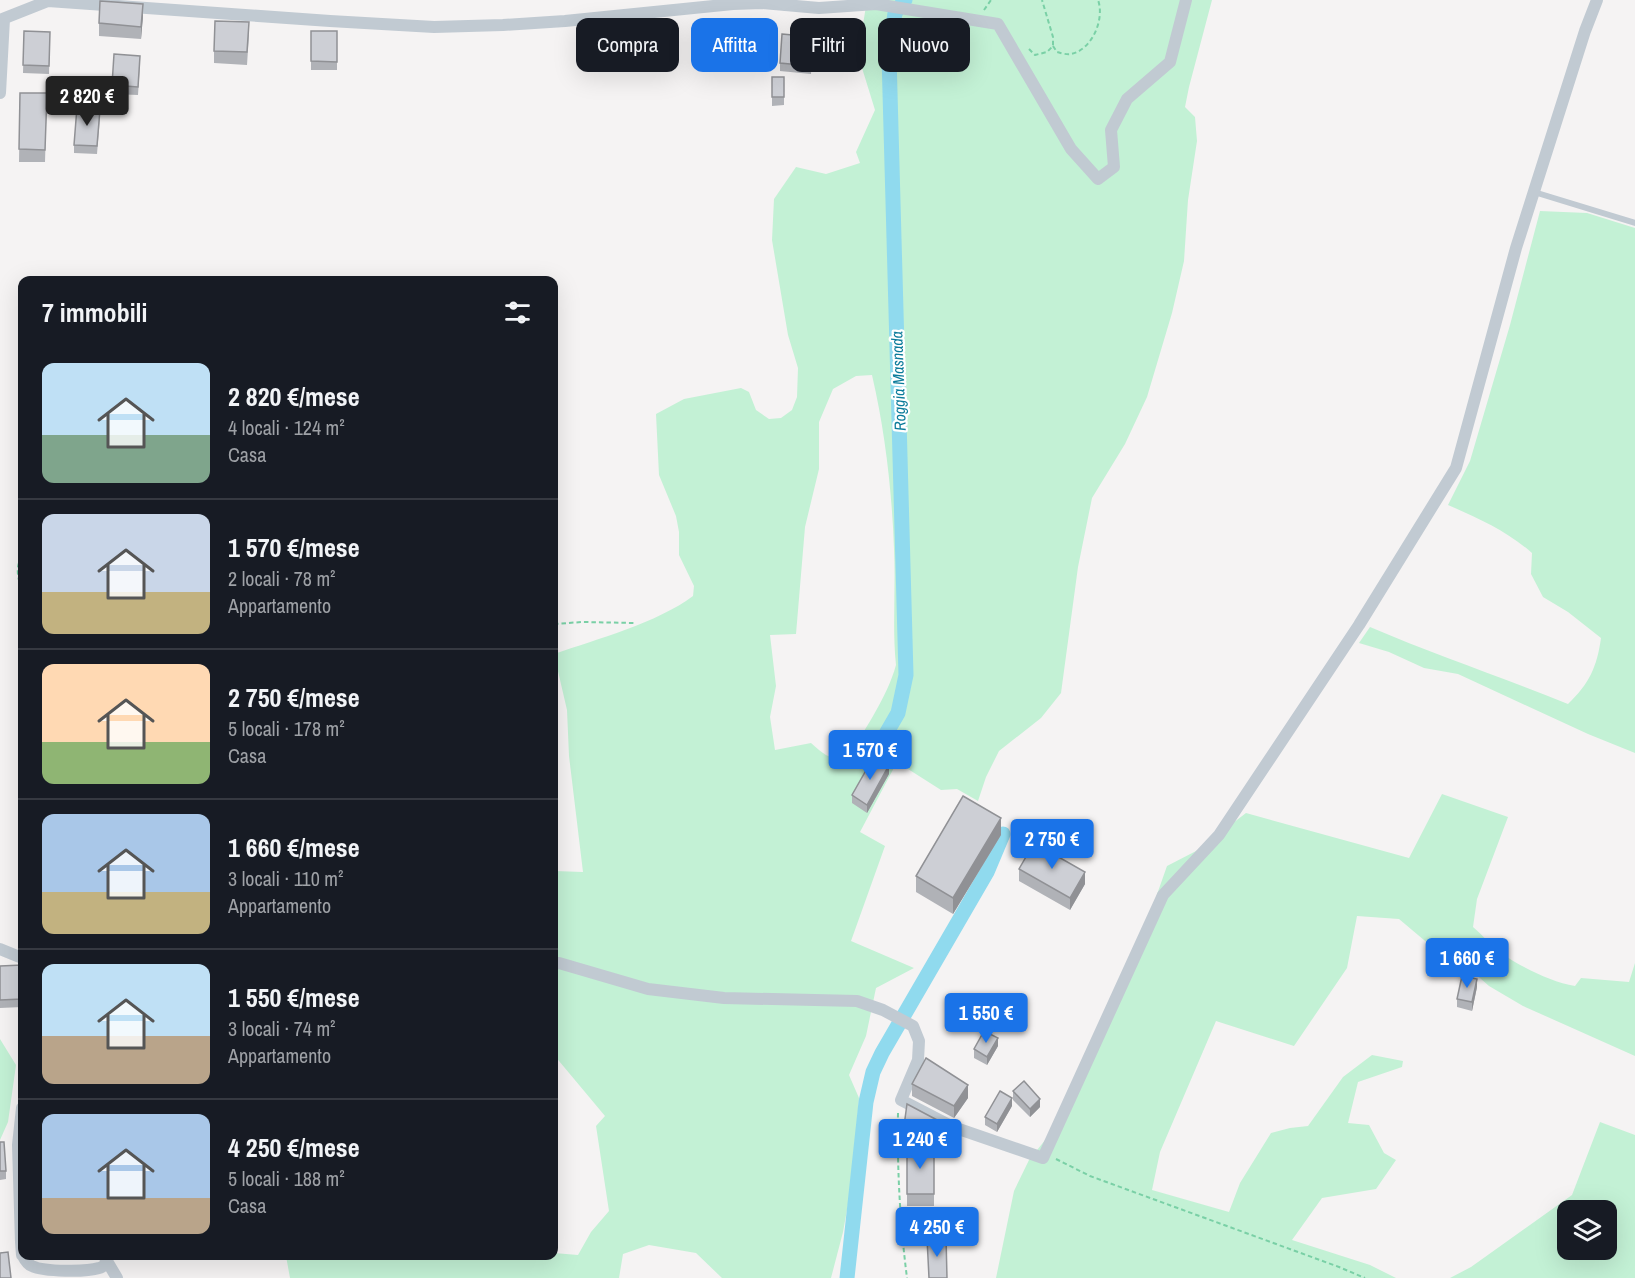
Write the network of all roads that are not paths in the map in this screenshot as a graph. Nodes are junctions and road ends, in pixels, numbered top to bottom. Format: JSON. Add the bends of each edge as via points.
{"nodes":[{"id":1,"x":1186,"y":0,"type":"edge"},
{"id":2,"x":1597,"y":0,"type":"edge"},
{"id":3,"x":2,"y":19,"type":"edge"},
{"id":4,"x":0,"y":93,"type":"edge"},
{"id":5,"x":1534,"y":192,"type":"junction"},
{"id":6,"x":1635,"y":223,"type":"edge"},
{"id":7,"x":0,"y":949,"type":"edge"},
{"id":8,"x":18,"y":956,"type":"edge"},
{"id":9,"x":558,"y":963,"type":"edge"},
{"id":10,"x":26,"y":1260,"type":"edge"},
{"id":11,"x":104,"y":1260,"type":"edge"},
{"id":12,"x":106,"y":1260,"type":"edge"},
{"id":13,"x":117,"y":1278,"type":"edge"}],
"edges":[{"from":1,"to":3,"type":"street","via":[[1170,62],[1127,99],[1111,130],[1114,167],[1098,179],[1071,149],[998,24],[910,8],[876,4],[819,8],[738,4],[565,21],[434,27],[48,1]]},
{"from":2,"to":5,"type":"street"},
{"from":3,"to":4,"type":"street"},
{"from":5,"to":6,"type":"lane"},
{"from":5,"to":9,"type":"street","via":[[1456,468],[1359,625],[1219,835],[1163,896],[1043,1158],[953,1127],[901,1100],[918,1060],[919,1041],[913,1026],[883,1010],[858,1001],[724,998],[648,989]]},
{"from":7,"to":8,"type":"street"},
{"from":10,"to":11,"type":"street","via":[[41,1269],[72,1270],[100,1268]]},
{"from":12,"to":13,"type":"street"}]}
